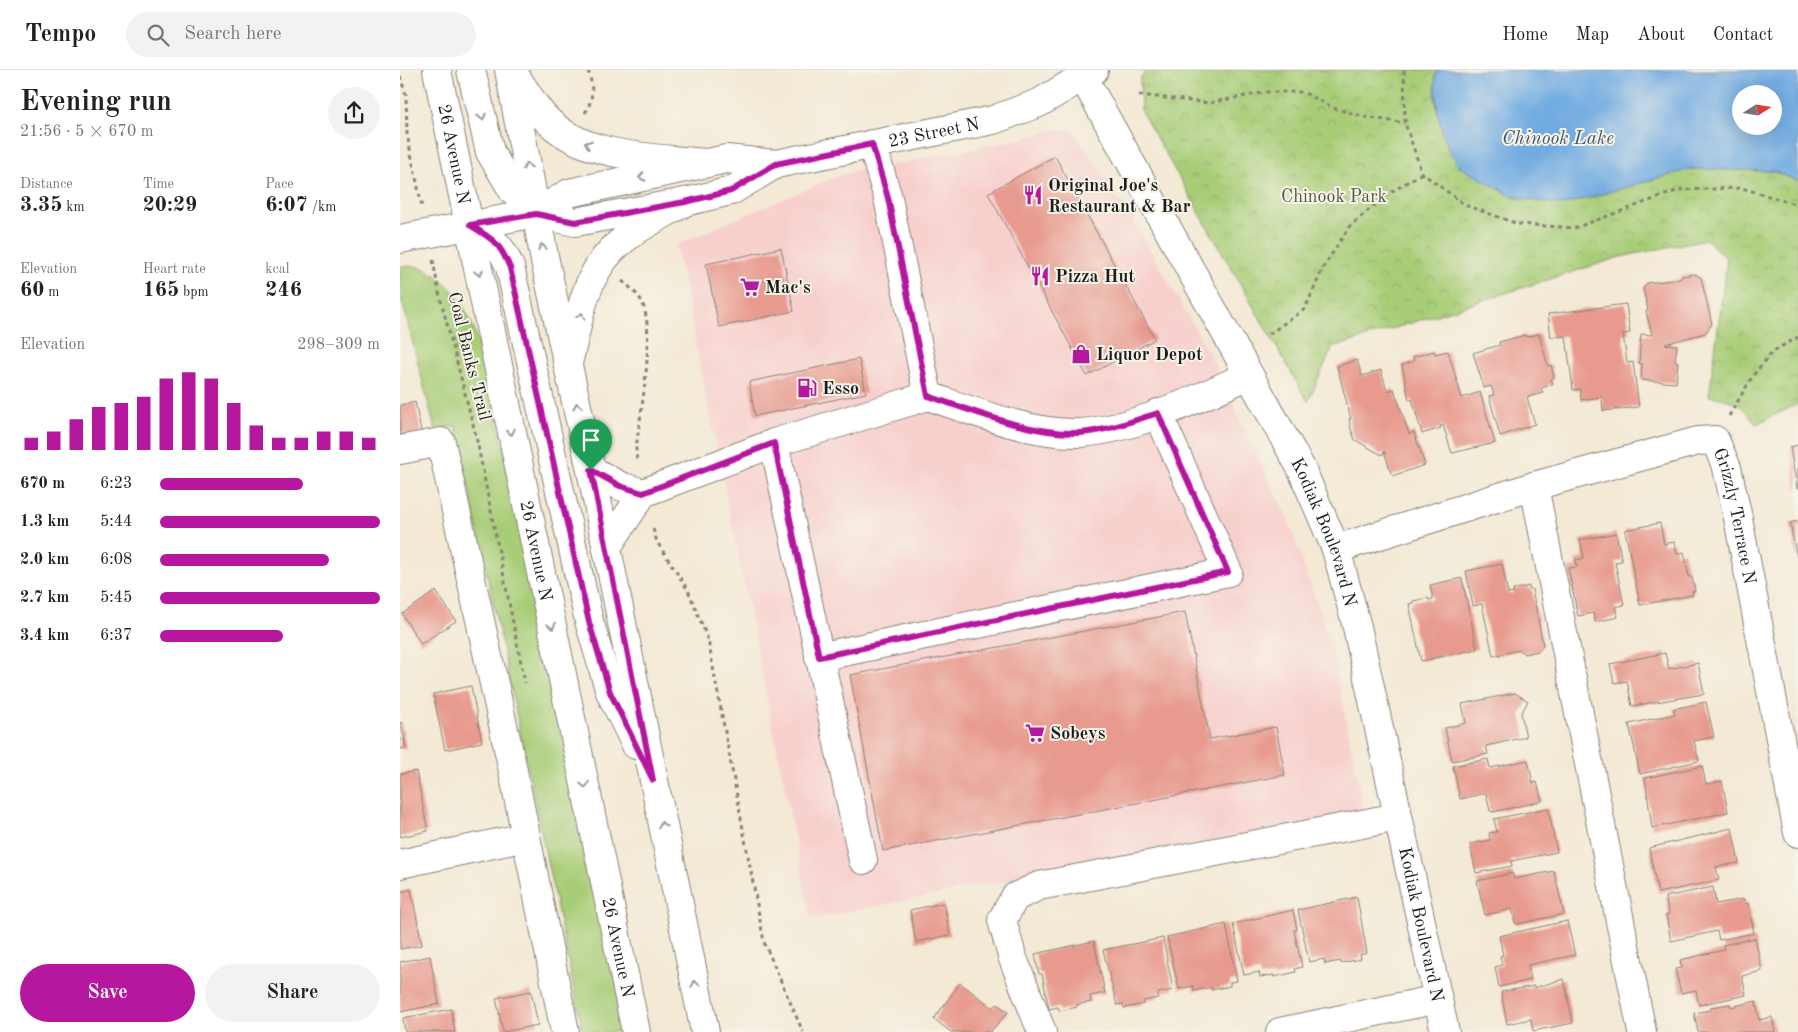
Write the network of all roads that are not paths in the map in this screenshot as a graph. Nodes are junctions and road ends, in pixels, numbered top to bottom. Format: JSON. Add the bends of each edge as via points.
{"nodes":[{"id":1,"x":437,"y":70,"type":"edge"},
{"id":2,"x":471,"y":70,"type":"edge"},
{"id":3,"x":510,"y":70,"type":"edge"},
{"id":4,"x":1088,"y":74,"type":"edge"},
{"id":5,"x":872,"y":144,"type":"junction"},
{"id":6,"x":705,"y":163,"type":"junction"},
{"id":7,"x":776,"y":164,"type":"junction"},
{"id":8,"x":685,"y":202,"type":"junction"},
{"id":9,"x":536,"y":214,"type":"junction"},
{"id":10,"x":470,"y":225,"type":"junction"},
{"id":11,"x":400,"y":239,"type":"edge"},
{"id":12,"x":568,"y":363,"type":"junction"},
{"id":13,"x":1249,"y":375,"type":"junction"},
{"id":14,"x":928,"y":396,"type":"junction"},
{"id":15,"x":1158,"y":413,"type":"junction"},
{"id":16,"x":774,"y":443,"type":"junction"},
{"id":17,"x":400,"y":450,"type":"edge"},
{"id":18,"x":591,"y":470,"type":"junction"},
{"id":19,"x":1534,"y":486,"type":"junction"},
{"id":20,"x":643,"y":493,"type":"junction"},
{"id":21,"x":607,"y":547,"type":"junction"},
{"id":22,"x":1336,"y":549,"type":"junction"},
{"id":23,"x":819,"y":657,"type":"junction"},
{"id":24,"x":653,"y":780,"type":"junction"},
{"id":25,"x":1398,"y":817,"type":"junction"},
{"id":26,"x":1798,"y":833,"type":"edge"},
{"id":27,"x":526,"y":837,"type":"junction"},
{"id":28,"x":863,"y":860,"type":"dead end"},
{"id":29,"x":400,"y":864,"type":"edge"},
{"id":30,"x":1438,"y":999,"type":"junction"},
{"id":31,"x":565,"y":1032,"type":"edge"},
{"id":32,"x":636,"y":1032,"type":"edge"},
{"id":33,"x":705,"y":1032,"type":"edge"},
{"id":34,"x":1042,"y":1032,"type":"edge"},
{"id":35,"x":1280,"y":1032,"type":"edge"},
{"id":36,"x":1445,"y":1032,"type":"edge"},
{"id":37,"x":1642,"y":1032,"type":"edge"}],
"edges":[{"from":1,"to":10,"type":"main road","name":"26 Avenue N"},
{"from":2,"to":9,"type":"main road","one_way":true,"via":[[490,152],[513,191]]},
{"from":6,"to":3,"type":"main road","one_way":true,"via":[[625,154],[571,137],[545,118]]},
{"from":9,"to":3,"type":"main road","one_way":true},
{"from":4,"to":5,"type":"main road","name":"23 Street N","via":[[1040,103],[993,120]]},
{"from":4,"to":13,"type":"main road","name":"Kodiak Boulevard N"},
{"from":5,"to":7,"type":"main road","name":"23 Street N"},
{"from":5,"to":14,"type":"main road","via":[[888,198]]},
{"from":6,"to":7,"type":"main road","name":"23 Street N","via":[[726,158]]},
{"from":6,"to":9,"type":"main road","name":"23 Street N","one_way":true,"via":[[569,193]]},
{"from":7,"to":8,"type":"main road","name":"23 Street N","via":[[731,191]]},
{"from":8,"to":9,"type":"main road","name":"23 Street N","via":[[575,222]]},
{"from":12,"to":8,"type":"main road","one_way":true,"via":[[591,282],[600,264],[636,230]]},
{"from":9,"to":10,"type":"main road","name":"23 Street N"},
{"from":12,"to":9,"type":"main road","one_way":true},
{"from":10,"to":11,"type":"main road","name":"23 Street N"},
{"from":10,"to":24,"type":"main road","via":[[494,240],[510,268],[589,622],[610,692]]},
{"from":10,"to":32,"type":"main road","name":"26 Avenue N","one_way":true},
{"from":18,"to":12,"type":"main road","one_way":true},
{"from":13,"to":15,"type":"main road"},
{"from":13,"to":22,"type":"main road","name":"Kodiak Boulevard N","via":[[1301,468]]},
{"from":14,"to":15,"type":"main road","via":[[1044,430],[1078,433],[1121,425]]},
{"from":14,"to":16,"type":"main road"},
{"from":15,"to":23,"type":"main road","via":[[1228,572]]},
{"from":16,"to":20,"type":"main road"},
{"from":16,"to":23,"type":"main road"},
{"from":17,"to":27,"type":"main road","via":[[441,442]]},
{"from":18,"to":20,"type":"main road","via":[[620,486]]},
{"from":18,"to":21,"type":"main road"},
{"from":19,"to":22,"type":"main road","name":"Grizzly Terrace N"},
{"from":19,"to":26,"type":"main road","name":"Grizzly Terrace N","via":[[1698,441],[1715,440],[1727,468],[1738,518]]},
{"from":19,"to":37,"type":"main road"},
{"from":20,"to":21,"type":"main road"},
{"from":21,"to":24,"type":"main road"},
{"from":22,"to":25,"type":"main road","name":"Kodiak Boulevard N","via":[[1357,627]]},
{"from":23,"to":28,"type":"main road"},
{"from":33,"to":24,"type":"main road","one_way":true},
{"from":25,"to":30,"type":"main road","name":"Kodiak Boulevard N"},
{"from":25,"to":34,"type":"main road","via":[[1039,886],[1015,897],[1002,920],[1012,956]]},
{"from":27,"to":29,"type":"main road"},
{"from":27,"to":31,"type":"main road"},
{"from":30,"to":35,"type":"main road"},
{"from":30,"to":36,"type":"main road","name":"Kodiak Boulevard N"}]}
